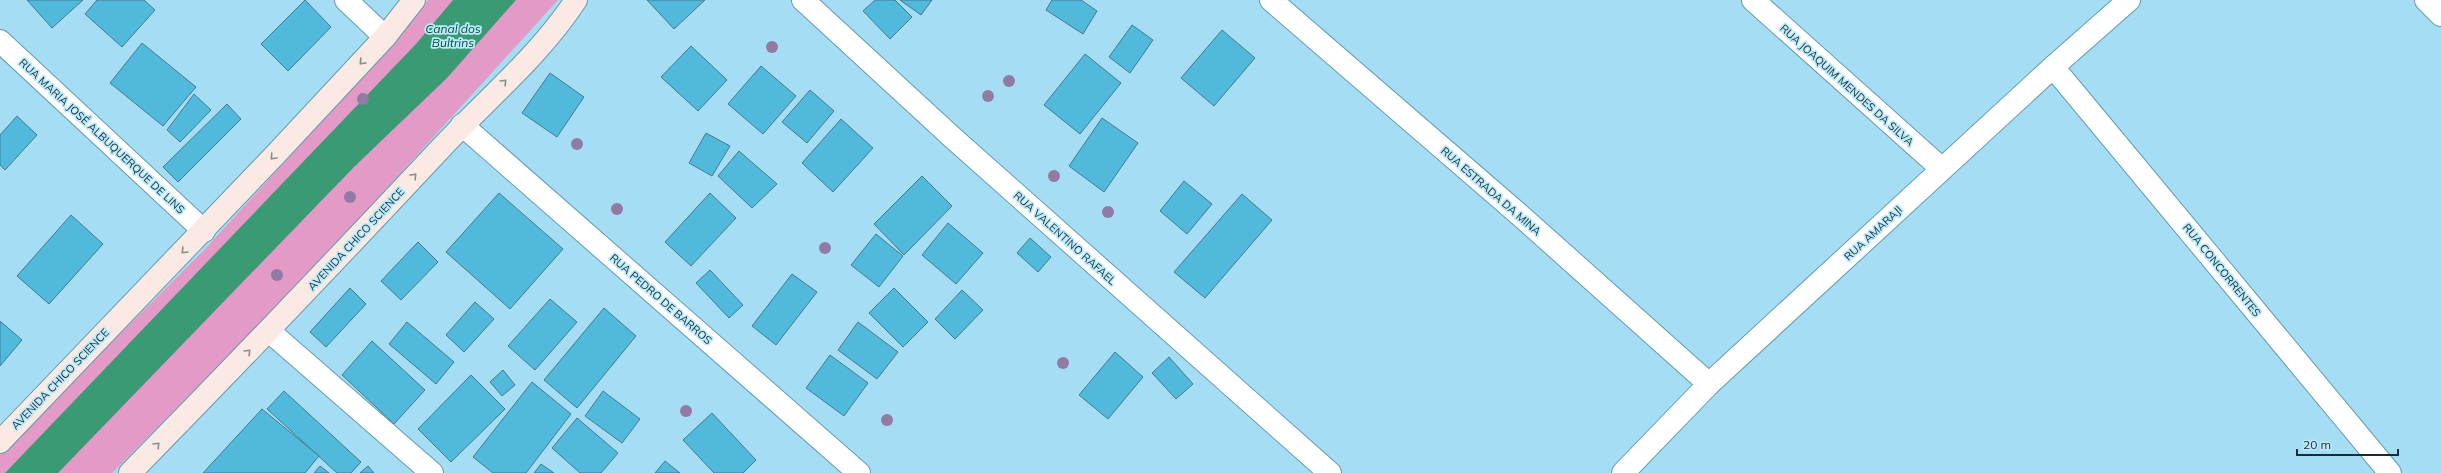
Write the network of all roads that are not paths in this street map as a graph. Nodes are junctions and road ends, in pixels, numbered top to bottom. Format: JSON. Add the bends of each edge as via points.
{"nodes":[{"id":1,"x":346,"y":0,"type":"edge"},
{"id":2,"x":414,"y":0,"type":"edge"},
{"id":3,"x":576,"y":0,"type":"edge"},
{"id":4,"x":804,"y":0,"type":"edge"},
{"id":5,"x":1271,"y":0,"type":"edge"},
{"id":6,"x":1753,"y":0,"type":"edge"},
{"id":7,"x":2129,"y":0,"type":"edge"},
{"id":8,"x":2426,"y":0,"type":"edge"},
{"id":9,"x":2441,"y":15,"type":"edge"},
{"id":10,"x":385,"y":37,"type":"junction"},
{"id":11,"x":0,"y":41,"type":"edge"},
{"id":12,"x":2053,"y":67,"type":"junction"},
{"id":13,"x":462,"y":125,"type":"junction"},
{"id":14,"x":1942,"y":169,"type":"junction"},
{"id":15,"x":204,"y":231,"type":"junction"},
{"id":16,"x":269,"y":331,"type":"junction"},
{"id":17,"x":1709,"y":384,"type":"junction"},
{"id":18,"x":0,"y":441,"type":"edge"},
{"id":19,"x":130,"y":473,"type":"edge"},
{"id":20,"x":432,"y":473,"type":"edge"},
{"id":21,"x":857,"y":473,"type":"edge"},
{"id":22,"x":1330,"y":473,"type":"edge"},
{"id":23,"x":1623,"y":473,"type":"edge"},
{"id":24,"x":2390,"y":473,"type":"edge"}],
"edges":[{"from":1,"to":10,"type":"street"},
{"from":2,"to":10,"type":"main road","name":"AVENIDA CHICO SCIENCE"},
{"from":13,"to":3,"type":"main road","name":"AVENIDA CHICO SCIENCE","one_way":true,"via":[[558,28]]},
{"from":4,"to":22,"type":"street","name":"RUA VALENTINO RAFAEL","via":[[953,138]]},
{"from":5,"to":17,"type":"street","name":"RUA ESTRADA DA MINA","via":[[1516,212]]},
{"from":6,"to":14,"type":"street","name":"RUA JOAQUIM MENDES DA SILVA"},
{"from":7,"to":12,"type":"street","name":"RUA AMARAJI"},
{"from":8,"to":9,"type":"street"},
{"from":10,"to":15,"type":"main road","name":"AVENIDA CHICO SCIENCE","one_way":true},
{"from":11,"to":15,"type":"street","name":"RUA MARIA JOSÉ ALBUQUERQUE DE LINS"},
{"from":12,"to":14,"type":"street","name":"RUA AMARAJI"},
{"from":12,"to":24,"type":"street","name":"RUA CONCORRENTES"},
{"from":16,"to":13,"type":"main road","name":"AVENIDA CHICO SCIENCE","one_way":true},
{"from":13,"to":21,"type":"street","name":"RUA PEDRO DE BARROS"},
{"from":14,"to":17,"type":"street","name":"RUA AMARAJI"},
{"from":15,"to":18,"type":"main road","name":"AVENIDA CHICO SCIENCE","one_way":true},
{"from":19,"to":16,"type":"main road","name":"AVENIDA CHICO SCIENCE","one_way":true},
{"from":16,"to":20,"type":"street"},
{"from":17,"to":23,"type":"street","name":"RUA AMARAJI"}]}
